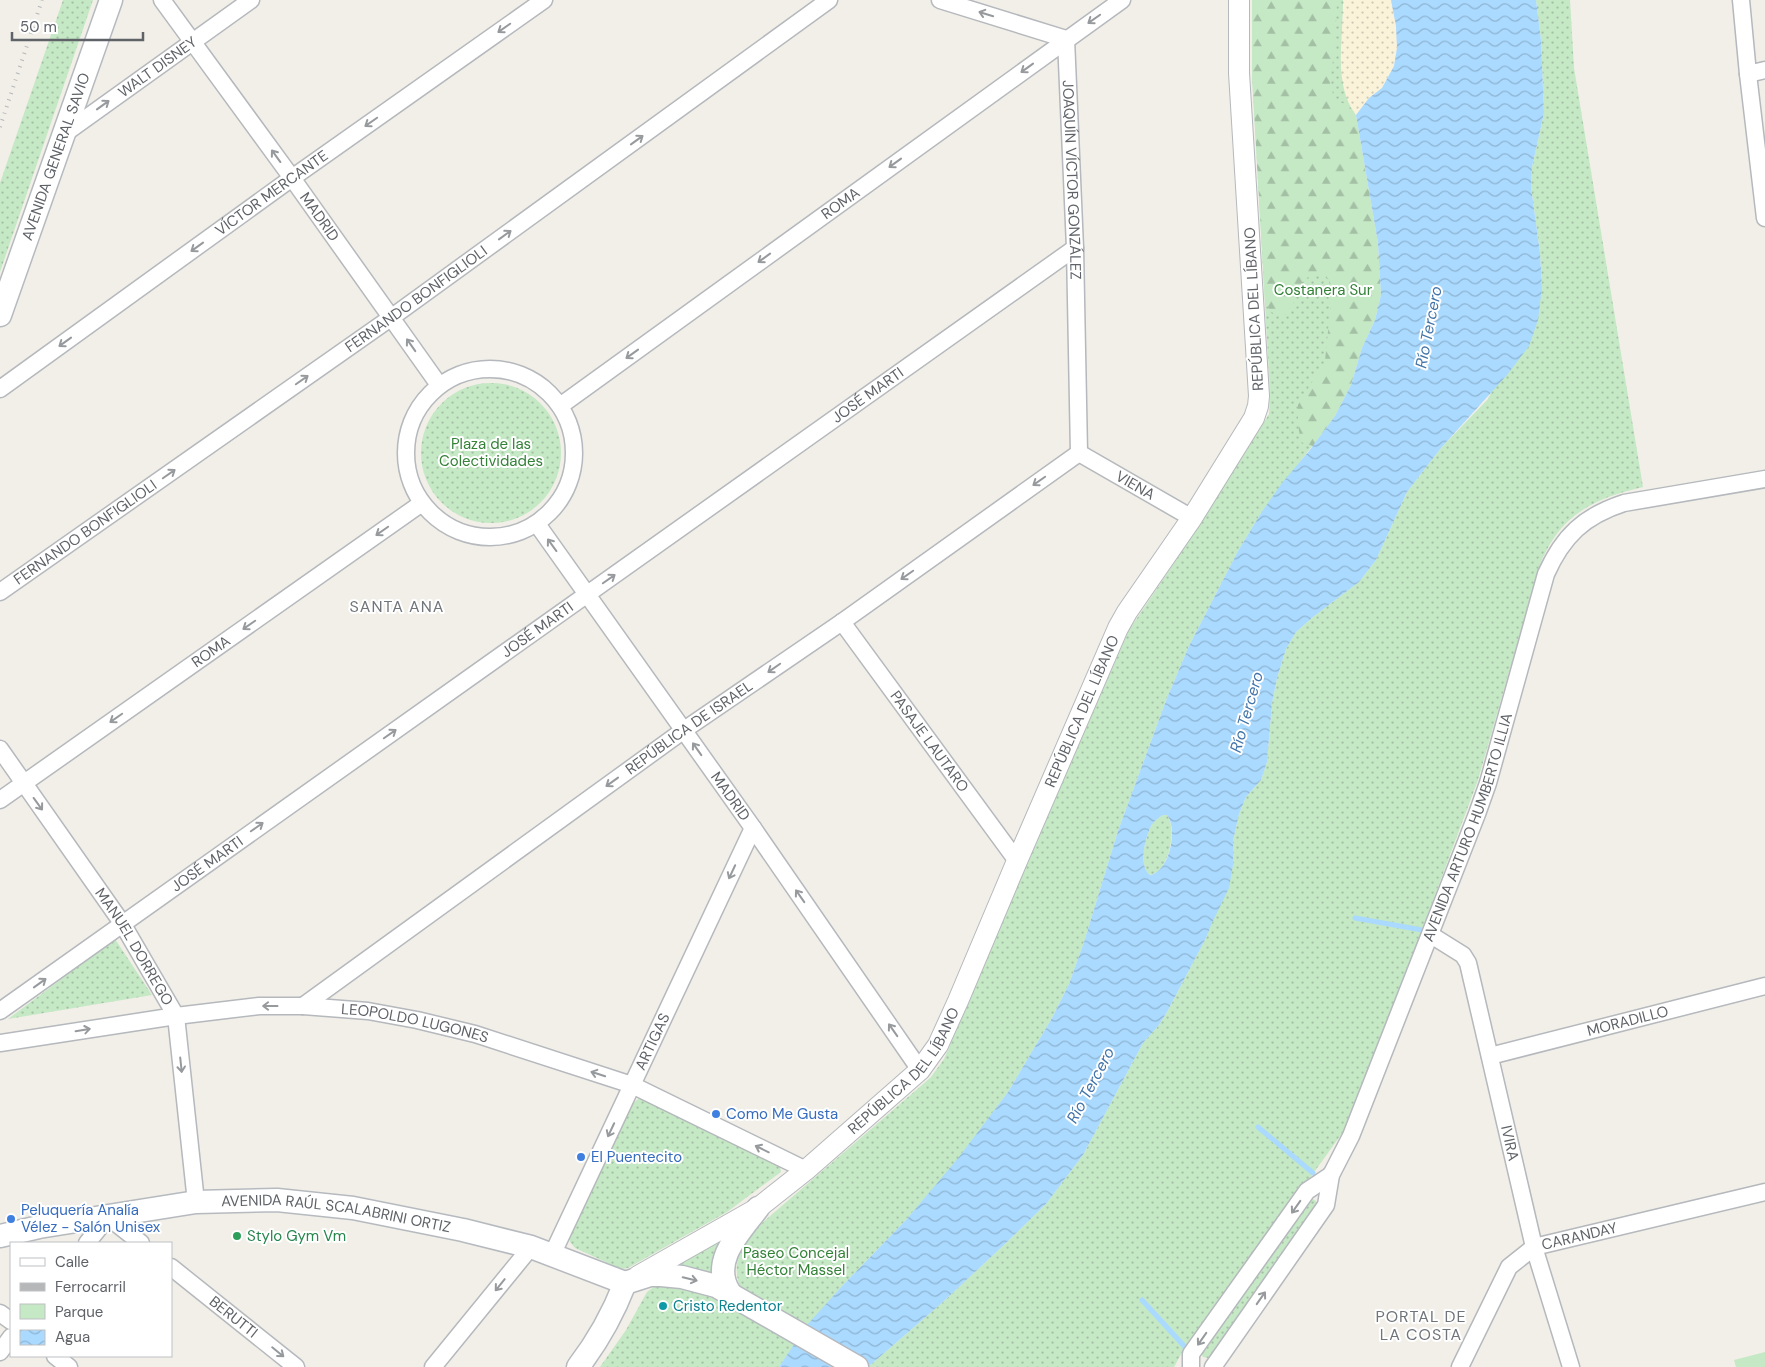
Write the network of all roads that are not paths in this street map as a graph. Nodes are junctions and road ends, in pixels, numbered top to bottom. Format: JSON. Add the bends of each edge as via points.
{"nodes":[{"id":1,"x":111,"y":0,"type":"edge"},
{"id":2,"x":162,"y":0,"type":"edge"},
{"id":3,"x":251,"y":0,"type":"edge"},
{"id":4,"x":544,"y":0,"type":"edge"},
{"id":5,"x":829,"y":0,"type":"edge"},
{"id":6,"x":940,"y":0,"type":"edge"},
{"id":7,"x":1122,"y":0,"type":"edge"},
{"id":8,"x":1239,"y":0,"type":"edge"},
{"id":9,"x":1741,"y":0,"type":"edge"},
{"id":10,"x":1066,"y":39,"type":"junction"},
{"id":11,"x":193,"y":41,"type":"junction"},
{"id":12,"x":1765,"y":70,"type":"edge"},
{"id":13,"x":1748,"y":74,"type":"junction"},
{"id":14,"x":64,"y":134,"type":"junction"},
{"id":15,"x":292,"y":178,"type":"junction"},
{"id":16,"x":1765,"y":218,"type":"edge"},
{"id":17,"x":1075,"y":248,"type":"junction"},
{"id":18,"x":0,"y":315,"type":"edge"},
{"id":19,"x":392,"y":317,"type":"junction"},
{"id":20,"x":439,"y":385,"type":"junction"},
{"id":21,"x":0,"y":389,"type":"edge"},
{"id":22,"x":560,"y":406,"type":"junction"},
{"id":23,"x":1079,"y":453,"type":"junction"},
{"id":24,"x":1765,"y":479,"type":"edge"},
{"id":25,"x":422,"y":504,"type":"junction"},
{"id":26,"x":1192,"y":518,"type":"junction"},
{"id":27,"x":536,"y":524,"type":"junction"},
{"id":28,"x":0,"y":592,"type":"edge"},
{"id":29,"x":587,"y":595,"type":"junction"},
{"id":30,"x":842,"y":622,"type":"junction"},
{"id":31,"x":684,"y":730,"type":"junction"},
{"id":32,"x":0,"y":749,"type":"edge"},
{"id":33,"x":23,"y":784,"type":"junction"},
{"id":34,"x":0,"y":800,"type":"edge"},
{"id":35,"x":753,"y":828,"type":"junction"},
{"id":36,"x":1017,"y":861,"type":"junction"},
{"id":37,"x":122,"y":923,"type":"junction"},
{"id":38,"x":1430,"y":935,"type":"junction"},
{"id":39,"x":1765,"y":986,"type":"edge"},
{"id":40,"x":303,"y":1006,"type":"junction"},
{"id":41,"x":0,"y":1011,"type":"edge"},
{"id":42,"x":176,"y":1016,"type":"junction"},
{"id":43,"x":0,"y":1043,"type":"edge"},
{"id":44,"x":1490,"y":1056,"type":"junction"},
{"id":45,"x":920,"y":1070,"type":"junction"},
{"id":46,"x":632,"y":1085,"type":"junction"},
{"id":47,"x":806,"y":1170,"type":"junction"},
{"id":48,"x":1331,"y":1174,"type":"junction"},
{"id":49,"x":1765,"y":1192,"type":"edge"},
{"id":50,"x":196,"y":1202,"type":"junction"},
{"id":51,"x":758,"y":1208,"type":"junction"},
{"id":52,"x":108,"y":1217,"type":"junction"},
{"id":53,"x":39,"y":1227,"type":"junction"},
{"id":54,"x":0,"y":1236,"type":"edge"},
{"id":55,"x":0,"y":1242,"type":"edge"},
{"id":56,"x":88,"y":1242,"type":"edge"},
{"id":57,"x":140,"y":1242,"type":"edge"},
{"id":58,"x":531,"y":1247,"type":"junction"},
{"id":59,"x":1534,"y":1247,"type":"junction"},
{"id":60,"x":552,"y":1255,"type":"junction"},
{"id":61,"x":172,"y":1268,"type":"edge"},
{"id":62,"x":626,"y":1283,"type":"junction"},
{"id":63,"x":738,"y":1298,"type":"junction"},
{"id":64,"x":10,"y":1338,"type":"edge"},
{"id":65,"x":0,"y":1352,"type":"edge"},
{"id":66,"x":56,"y":1357,"type":"edge"},
{"id":67,"x":69,"y":1367,"type":"edge"},
{"id":68,"x":296,"y":1367,"type":"edge"},
{"id":69,"x":433,"y":1367,"type":"edge"},
{"id":70,"x":578,"y":1367,"type":"edge"},
{"id":71,"x":857,"y":1367,"type":"edge"},
{"id":72,"x":1191,"y":1367,"type":"edge"},
{"id":73,"x":1213,"y":1367,"type":"edge"},
{"id":74,"x":1460,"y":1367,"type":"edge"},
{"id":75,"x":1571,"y":1367,"type":"edge"}],
"edges":[{"from":1,"to":14,"type":"main road","name":"AVENIDA GENERAL SAVIO"},
{"from":2,"to":11,"type":"street","name":"MADRID"},
{"from":3,"to":11,"type":"street","name":"WALT DISNEY"},
{"from":4,"to":15,"type":"street","name":"VÍCTOR MERCANTE","one_way":true},
{"from":19,"to":5,"type":"street","name":"FERNANDO BONFIGLIOLI","one_way":true},
{"from":10,"to":6,"type":"street","one_way":true},
{"from":7,"to":10,"type":"street","name":"ROMA","one_way":true},
{"from":8,"to":26,"type":"street","name":"REPÚBLICA DEL LÍBANO","via":[[1239,73],[1259,396],[1254,418]]},
{"from":9,"to":13,"type":"street"},
{"from":10,"to":17,"type":"street","name":"JOAQUÍN VÍCTOR GONZÁLEZ"},
{"from":10,"to":22,"type":"street","name":"ROMA","one_way":true},
{"from":14,"to":11,"type":"street","name":"WALT DISNEY","one_way":true},
{"from":15,"to":11,"type":"street","name":"MADRID","one_way":true},
{"from":12,"to":13,"type":"street"},
{"from":13,"to":16,"type":"street"},
{"from":14,"to":18,"type":"main road","name":"AVENIDA GENERAL SAVIO"},
{"from":15,"to":19,"type":"street","name":"MADRID"},
{"from":15,"to":21,"type":"street","name":"VÍCTOR MERCANTE","one_way":true},
{"from":17,"to":23,"type":"street","name":"JOAQUÍN VÍCTOR GONZÁLEZ"},
{"from":29,"to":17,"type":"street","name":"JOSÉ MARTI","one_way":true},
{"from":20,"to":19,"type":"street","name":"MADRID","one_way":true},
{"from":28,"to":19,"type":"street","name":"FERNANDO BONFIGLIOLI","one_way":true},
{"from":20,"to":22,"type":"street","via":[[458,374],[500,369],[522,374],[540,385]]},
{"from":20,"to":25,"type":"street","via":[[423,400],[412,419],[406,440],[409,477]]},
{"from":22,"to":27,"type":"street","via":[[573,436],[571,476],[552,511]]},
{"from":23,"to":26,"type":"street","name":"VIENA"},
{"from":23,"to":30,"type":"street","name":"REPÚBLICA DE ISRAEL","one_way":true},
{"from":24,"to":38,"type":"street","name":"AVENIDA ARTURO HUMBERTO ILLIA","via":[[1624,503],[1582,523],[1569,535],[1546,574],[1488,782]]},
{"from":25,"to":27,"type":"street","via":[[449,527],[484,538],[503,537]]},
{"from":25,"to":33,"type":"street","name":"ROMA","one_way":true},
{"from":26,"to":36,"type":"street","name":"REPÚBLICA DEL LÍBANO","via":[[1118,628]]},
{"from":29,"to":27,"type":"street","name":"MADRID","one_way":true},
{"from":29,"to":31,"type":"street","name":"MADRID"},
{"from":37,"to":29,"type":"street","name":"JOSÉ MARTI","one_way":true},
{"from":30,"to":31,"type":"street","name":"REPÚBLICA DE ISRAEL","one_way":true},
{"from":30,"to":36,"type":"street","name":"PASAJE LAUTARO"},
{"from":35,"to":31,"type":"street","name":"MADRID","one_way":true},
{"from":31,"to":40,"type":"street","name":"REPÚBLICA DE ISRAEL","one_way":true},
{"from":32,"to":33,"type":"street","name":"MANUEL DORREGO"},
{"from":33,"to":34,"type":"street","name":"ROMA"},
{"from":33,"to":37,"type":"street","name":"MANUEL DORREGO","one_way":true},
{"from":45,"to":35,"type":"street","name":"MADRID","one_way":true},
{"from":35,"to":46,"type":"street","name":"ARTIGAS","one_way":true},
{"from":36,"to":45,"type":"street","name":"REPÚBLICA DEL LÍBANO","via":[[938,1045]]},
{"from":41,"to":37,"type":"street","name":"JOSÉ MARTI","one_way":true},
{"from":37,"to":42,"type":"street","name":"MANUEL DORREGO"},
{"from":38,"to":44,"type":"street","name":"IVIRA","via":[[1457,951],[1468,963]]},
{"from":38,"to":48,"type":"street","name":"AVENIDA ARTURO HUMBERTO ILLIA","via":[[1351,1136]]},
{"from":39,"to":44,"type":"street","name":"MORADILLO"},
{"from":40,"to":42,"type":"street","name":"LEOPOLDO LUGONES","one_way":true,"via":[[259,1006]]},
{"from":46,"to":40,"type":"street","name":"LEOPOLDO LUGONES","one_way":true,"via":[[467,1032],[368,1012]]},
{"from":43,"to":42,"type":"street","name":"LEOPOLDO LUGONES","one_way":true},
{"from":42,"to":50,"type":"street","name":"MANUEL DORREGO","one_way":true},
{"from":44,"to":59,"type":"street","name":"IVIRA"},
{"from":45,"to":47,"type":"street","name":"REPÚBLICA DEL LÍBANO"},
{"from":47,"to":46,"type":"street","name":"LEOPOLDO LUGONES","one_way":true},
{"from":46,"to":60,"type":"street","name":"ARTIGAS","one_way":true},
{"from":47,"to":51,"type":"street","name":"REPÚBLICA DEL LÍBANO"},
{"from":48,"to":72,"type":"street","name":"AVENIDA ARTURO HUMBERTO ILLIA","one_way":true,"via":[[1307,1191],[1191,1354]]},
{"from":73,"to":48,"type":"street","name":"AVENIDA ARTURO HUMBERTO ILLIA","one_way":true,"via":[[1326,1205]]},
{"from":49,"to":59,"type":"street","name":"CARANDAY"},
{"from":50,"to":52,"type":"main road","name":"AVENIDA RAÚL SCALABRINI ORTIZ"},
{"from":50,"to":58,"type":"main road","name":"AVENIDA RAÚL SCALABRINI ORTIZ","via":[[277,1200],[353,1208]]},
{"from":51,"to":62,"type":"street","name":"REPÚBLICA DEL LÍBANO"},
{"from":51,"to":63,"type":"main road","via":[[724,1260],[723,1275]]},
{"from":52,"to":53,"type":"main road","name":"AVENIDA RAÚL SCALABRINI ORTIZ"},
{"from":52,"to":56,"type":"street"},
{"from":52,"to":57,"type":"street"},
{"from":53,"to":54,"type":"main road","name":"AVENIDA RAÚL SCALABRINI ORTIZ"},
{"from":53,"to":55,"type":"main road","name":"AVENIDA RAÚL SCALABRINI ORTIZ"},
{"from":58,"to":60,"type":"main road","name":"AVENIDA RAÚL SCALABRINI ORTIZ"},
{"from":58,"to":69,"type":"street","one_way":true},
{"from":59,"to":74,"type":"street","name":"CARANDAY","via":[[1509,1267]]},
{"from":59,"to":75,"type":"street","name":"IVIRA"},
{"from":60,"to":62,"type":"main road","name":"AVENIDA RAÚL SCALABRINI ORTIZ"},
{"from":61,"to":68,"type":"street","name":"BERUTTI","one_way":true},
{"from":62,"to":63,"type":"main road","one_way":true,"via":[[650,1275],[674,1275],[700,1281]]},
{"from":62,"to":70,"type":"main road","via":[[603,1332]]},
{"from":63,"to":71,"type":"main road"},
{"from":64,"to":65,"type":"street"},
{"from":66,"to":67,"type":"street"}]}
